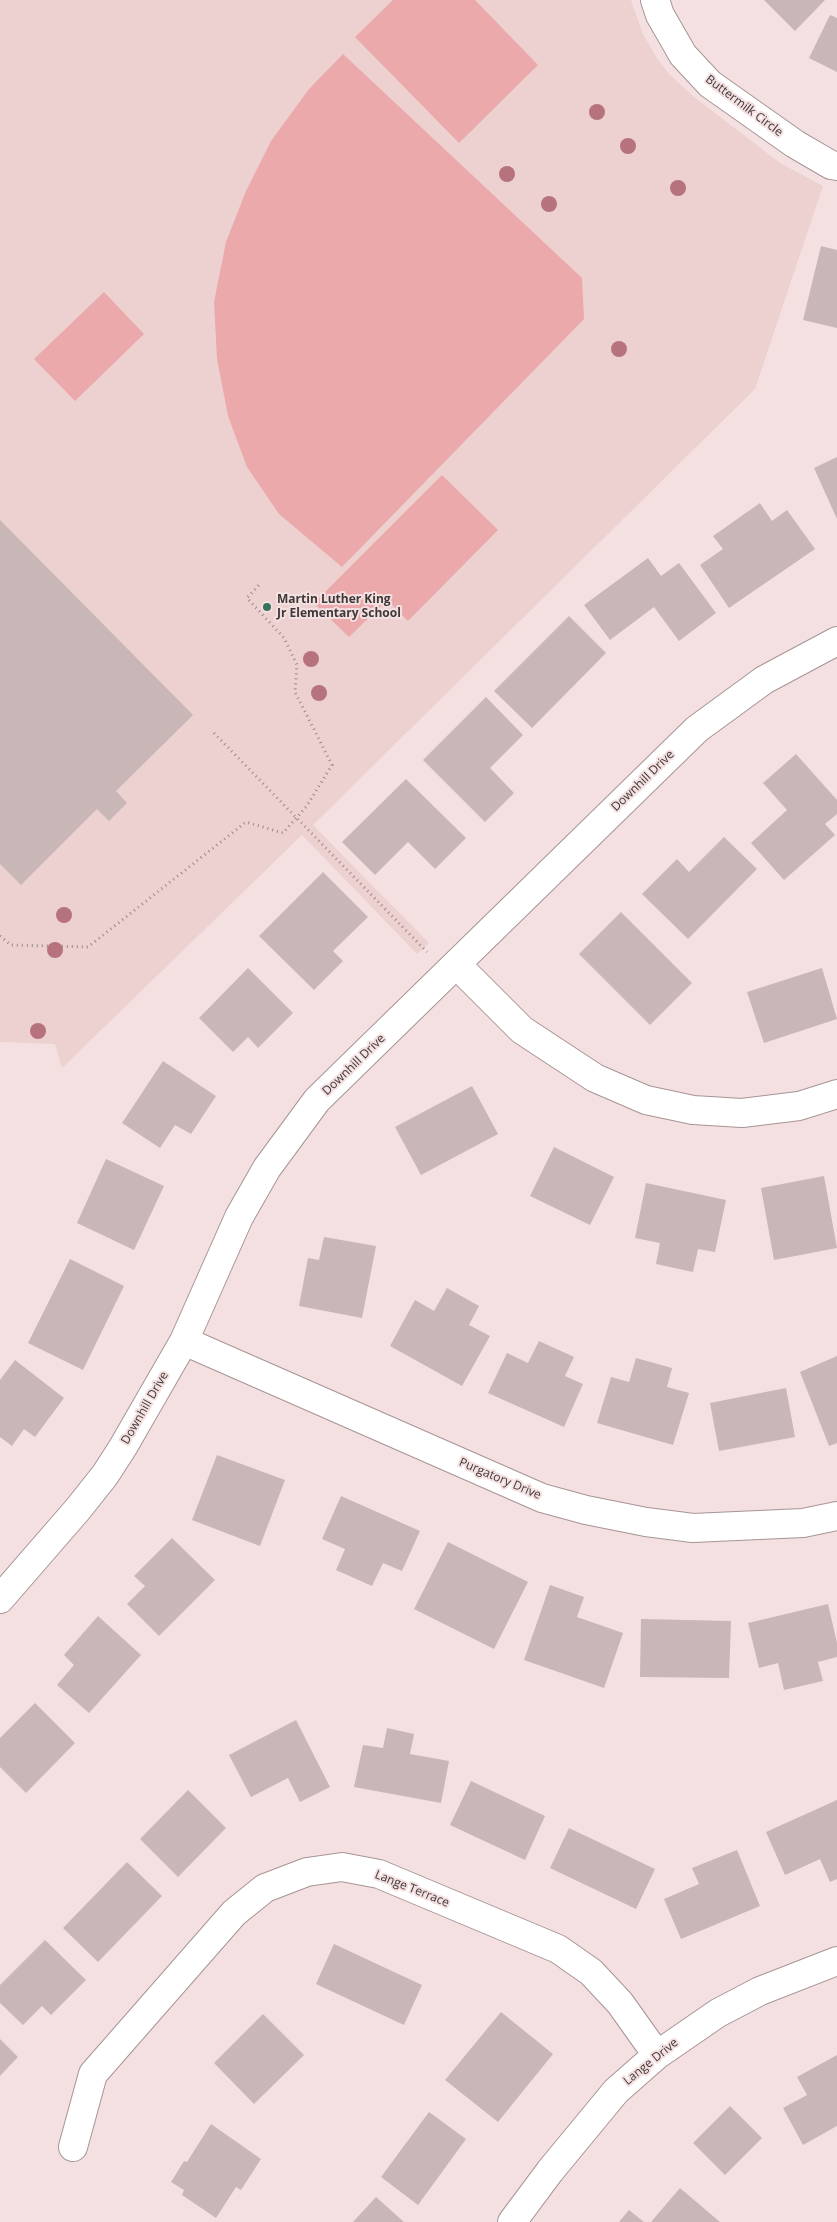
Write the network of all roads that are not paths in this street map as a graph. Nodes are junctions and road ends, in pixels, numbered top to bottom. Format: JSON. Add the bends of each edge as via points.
{"nodes":[{"id":1,"x":654,"y":0,"type":"edge"},
{"id":2,"x":837,"y":166,"type":"edge"},
{"id":3,"x":837,"y":641,"type":"edge"},
{"id":4,"x":456,"y":965,"type":"junction"},
{"id":5,"x":837,"y":1094,"type":"edge"},
{"id":6,"x":184,"y":1341,"type":"junction"},
{"id":7,"x":837,"y":1516,"type":"edge"},
{"id":8,"x":0,"y":1599,"type":"edge"},
{"id":9,"x":837,"y":1960,"type":"edge"},
{"id":10,"x":657,"y":2054,"type":"junction"},
{"id":11,"x":73,"y":2147,"type":"dead end"},
{"id":12,"x":512,"y":2222,"type":"edge"}],
"edges":[{"from":1,"to":2,"type":"street","name":"Buttermilk Circle","via":[[684,55],[710,84],[794,144]]},
{"from":3,"to":4,"type":"street","name":"Downhill Drive","via":[[764,680],[697,728]]},
{"from":4,"to":5,"type":"street","via":[[522,1030],[595,1078],[646,1100],[693,1110],[742,1113],[799,1106]]},
{"from":4,"to":6,"type":"street","name":"Downhill Drive","via":[[317,1100],[294,1129],[239,1217]]},
{"from":6,"to":7,"type":"street","name":"Purgatory Drive","via":[[542,1498],[586,1510],[693,1528],[803,1523]]},
{"from":6,"to":8,"type":"street","name":"Downhill Drive","via":[[106,1475]]},
{"from":9,"to":10,"type":"street","name":"Lange Drive","via":[[760,1991],[718,2013]]},
{"from":10,"to":11,"type":"street","name":"Lange Terrace","via":[[620,2003],[591,1972],[558,1949],[379,1874],[342,1867],[325,1869],[265,1888],[234,1913],[93,2074]]},
{"from":10,"to":12,"type":"street","name":"Lange Drive","via":[[616,2091],[550,2170]]}]}
